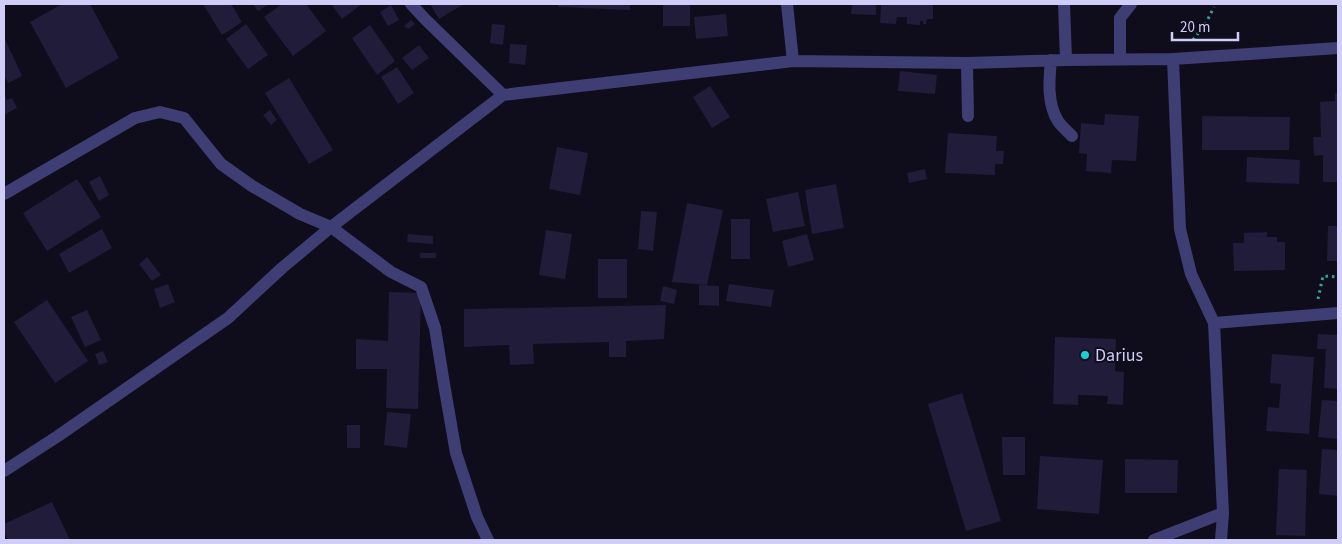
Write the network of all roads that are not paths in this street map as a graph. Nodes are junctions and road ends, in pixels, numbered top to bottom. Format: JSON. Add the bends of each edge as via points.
{"nodes":[{"id":1,"x":411,"y":4,"type":"edge"},
{"id":2,"x":787,"y":4,"type":"edge"},
{"id":3,"x":1064,"y":4,"type":"edge"},
{"id":4,"x":1130,"y":4,"type":"edge"},
{"id":5,"x":1338,"y":48,"type":"edge"},
{"id":6,"x":1120,"y":59,"type":"junction"},
{"id":7,"x":1173,"y":59,"type":"junction"},
{"id":8,"x":1051,"y":60,"type":"junction"},
{"id":9,"x":1066,"y":60,"type":"junction"},
{"id":10,"x":793,"y":61,"type":"junction"},
{"id":11,"x":967,"y":63,"type":"junction"},
{"id":12,"x":503,"y":95,"type":"junction"},
{"id":13,"x":968,"y":116,"type":"dead end"},
{"id":14,"x":1072,"y":136,"type":"dead end"},
{"id":15,"x":4,"y":194,"type":"edge"},
{"id":16,"x":331,"y":227,"type":"junction"},
{"id":17,"x":1338,"y":313,"type":"edge"},
{"id":18,"x":1214,"y":323,"type":"junction"},
{"id":19,"x":4,"y":471,"type":"edge"},
{"id":20,"x":1223,"y":513,"type":"junction"},
{"id":21,"x":488,"y":540,"type":"edge"},
{"id":22,"x":1154,"y":540,"type":"edge"},
{"id":23,"x":1221,"y":540,"type":"edge"}],
"edges":[{"from":1,"to":12,"type":"street"},
{"from":2,"to":10,"type":"street"},
{"from":3,"to":9,"type":"street"},
{"from":4,"to":6,"type":"street","via":[[1120,18]]},
{"from":5,"to":7,"type":"street"},
{"from":6,"to":7,"type":"street"},
{"from":6,"to":9,"type":"street"},
{"from":7,"to":18,"type":"street","via":[[1180,229],[1191,274]]},
{"from":8,"to":9,"type":"street"},
{"from":8,"to":11,"type":"street"},
{"from":8,"to":14,"type":"street","via":[[1051,104],[1058,121]]},
{"from":10,"to":11,"type":"street"},
{"from":10,"to":12,"type":"street"},
{"from":11,"to":13,"type":"street"},
{"from":12,"to":16,"type":"street"},
{"from":15,"to":16,"type":"street","via":[[135,118],[160,112],[184,118],[221,164],[252,186],[300,214]]},
{"from":16,"to":19,"type":"street","via":[[228,318]]},
{"from":16,"to":21,"type":"street","via":[[391,272],[421,287],[435,328],[456,453]]},
{"from":17,"to":18,"type":"street"},
{"from":18,"to":20,"type":"street"},
{"from":20,"to":22,"type":"street"},
{"from":20,"to":23,"type":"street"}]}
